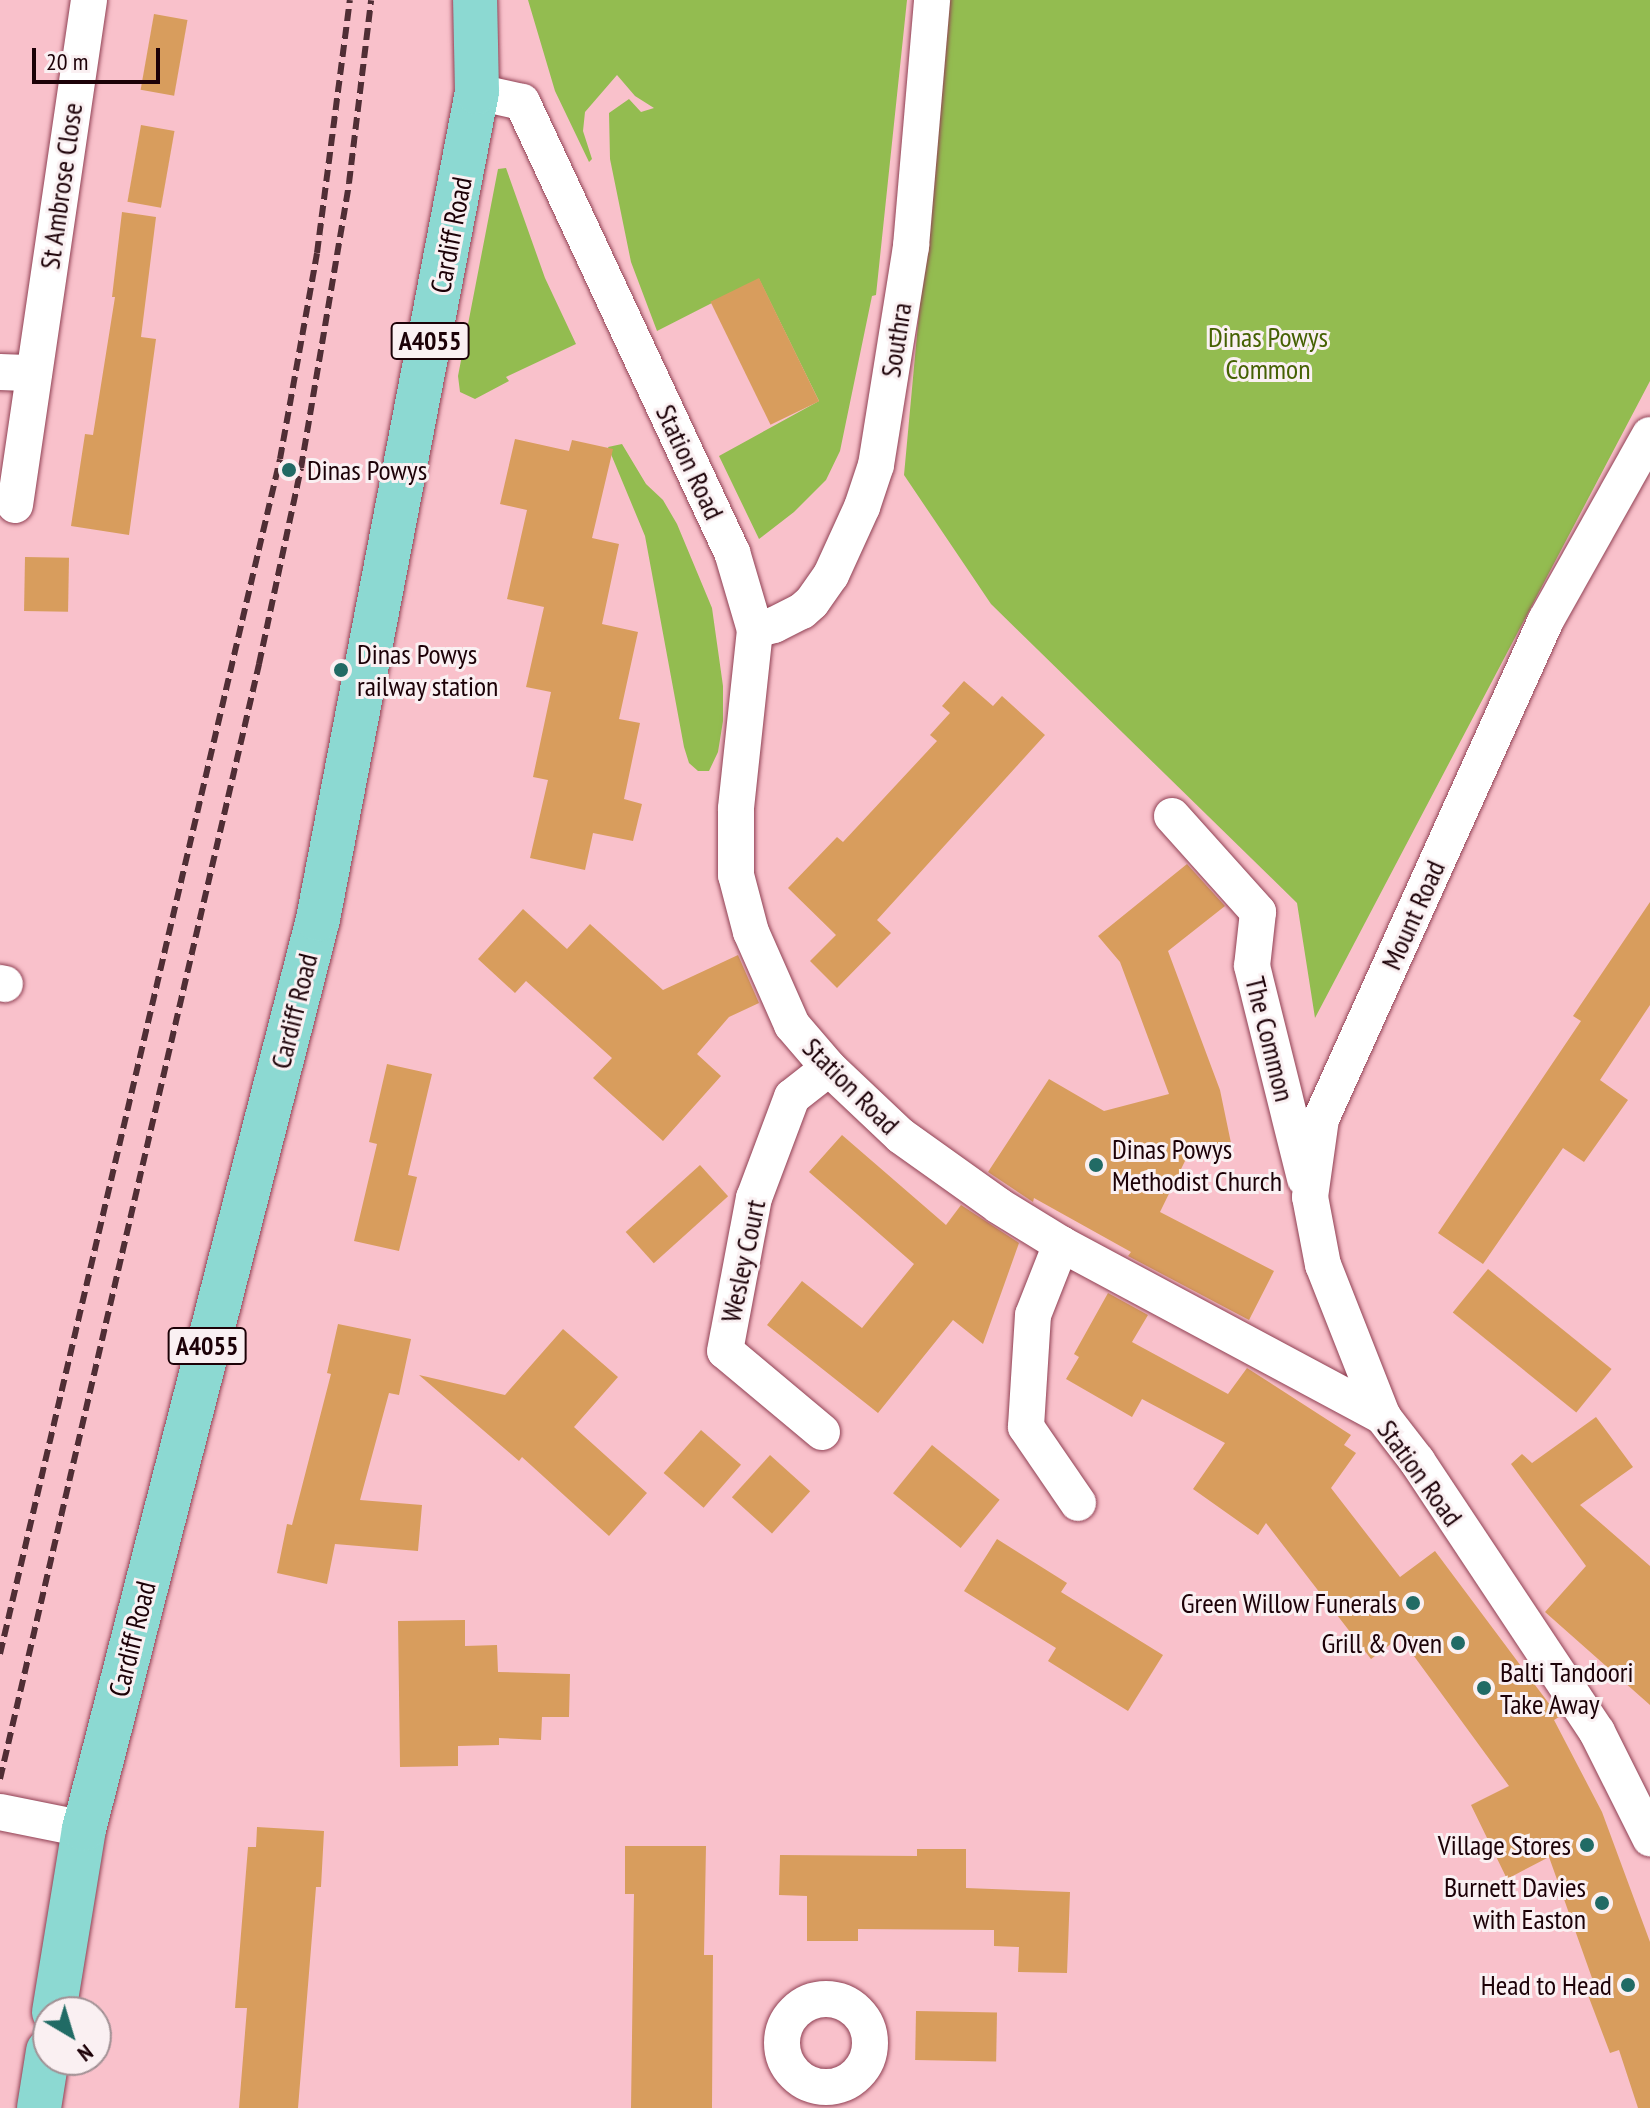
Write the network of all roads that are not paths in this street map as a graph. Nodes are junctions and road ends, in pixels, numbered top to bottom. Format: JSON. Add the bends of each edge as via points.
{"nodes":[{"id":1,"x":89,"y":0,"type":"edge"},
{"id":2,"x":475,"y":0,"type":"edge"},
{"id":3,"x":932,"y":0,"type":"edge"},
{"id":4,"x":477,"y":92,"type":"junction"},
{"id":5,"x":17,"y":372,"type":"edge"},
{"id":6,"x":1650,"y":435,"type":"edge"},
{"id":7,"x":15,"y":505,"type":"dead end"},
{"id":8,"x":755,"y":630,"type":"junction"},
{"id":9,"x":1172,"y":816,"type":"dead end"},
{"id":10,"x":829,"y":1068,"type":"junction"},
{"id":11,"x":1310,"y":1197,"type":"junction"},
{"id":12,"x":1061,"y":1244,"type":"junction"},
{"id":13,"x":1383,"y":1417,"type":"junction"},
{"id":14,"x":822,"y":1432,"type":"dead end"},
{"id":15,"x":1078,"y":1503,"type":"dead end"},
{"id":16,"x":0,"y":1812,"type":"edge"},
{"id":17,"x":84,"y":1829,"type":"junction"},
{"id":18,"x":1649,"y":1830,"type":"edge"},
{"id":19,"x":57,"y":1996,"type":"edge"},
{"id":20,"x":44,"y":2076,"type":"edge"},
{"id":21,"x":39,"y":2108,"type":"edge"}],
"edges":[{"from":1,"to":5,"type":"street","name":"St Ambrose Close"},
{"from":2,"to":4,"type":"main road","name":"Cardiff Road","number":"A4055"},
{"from":3,"to":8,"type":"street","name":"Southra","via":[[911,246],[876,465],[831,575],[812,602]]},
{"from":4,"to":8,"type":"street","name":"Station Road","via":[[522,102],[732,552]]},
{"from":4,"to":17,"type":"main road","name":"Cardiff Road","number":"A4055","via":[[318,919]]},
{"from":5,"to":7,"type":"street","name":"St Ambrose Close"},
{"from":6,"to":11,"type":"street","name":"Mount Road","via":[[1546,620],[1321,1119]]},
{"from":8,"to":10,"type":"street","name":"Station Road","via":[[736,809],[736,875],[751,932],[792,1025]]},
{"from":9,"to":11,"type":"street","name":"The Common","via":[[1258,912],[1252,966]]},
{"from":10,"to":12,"type":"street","name":"Station Road","via":[[901,1136]]},
{"from":10,"to":14,"type":"street","name":"Wesley Court","via":[[792,1097],[754,1198],[725,1351]]},
{"from":11,"to":13,"type":"street","name":"Mount Road","via":[[1323,1265]]},
{"from":12,"to":13,"type":"street","name":"Station Road"},
{"from":12,"to":15,"type":"street","via":[[1033,1315],[1026,1427]]},
{"from":13,"to":18,"type":"street","name":"Station Road","via":[[1597,1732]]},
{"from":16,"to":17,"type":"street"},
{"from":17,"to":19,"type":"main road","name":"Cardiff Road","number":"A4055"},
{"from":20,"to":21,"type":"main road"}]}
